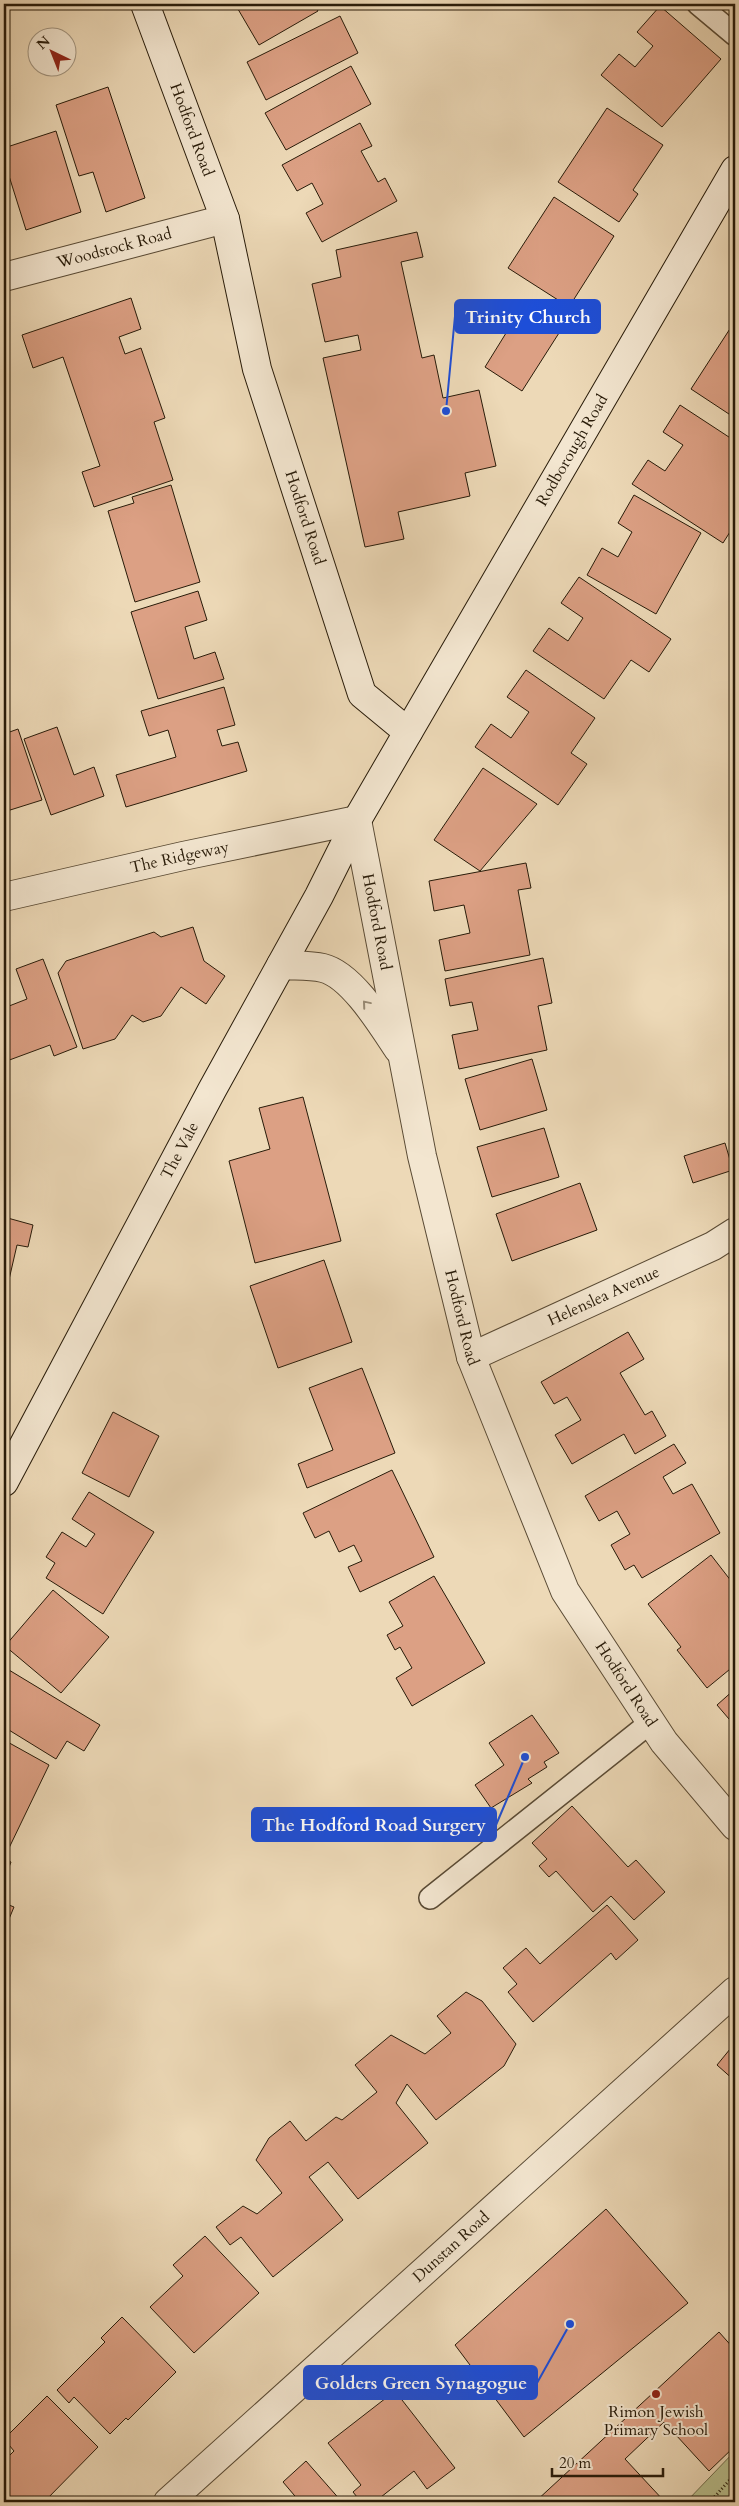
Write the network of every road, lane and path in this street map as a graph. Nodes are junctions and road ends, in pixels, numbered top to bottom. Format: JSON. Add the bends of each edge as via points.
{"nodes":[{"id":1,"x":145,"y":4,"type":"edge"},
{"id":2,"x":698,"y":4,"type":"edge"},
{"id":3,"x":735,"y":35,"type":"edge"},
{"id":4,"x":735,"y":170,"type":"edge"},
{"id":5,"x":225,"y":219,"type":"junction"},
{"id":6,"x":4,"y":277,"type":"edge"},
{"id":7,"x":408,"y":732,"type":"junction"},
{"id":8,"x":357,"y":820,"type":"junction"},
{"id":9,"x":4,"y":897,"type":"edge"},
{"id":10,"x":281,"y":965,"type":"junction"},
{"id":11,"x":404,"y":1058,"type":"junction"},
{"id":12,"x":735,"y":1232,"type":"edge"},
{"id":13,"x":471,"y":1357,"type":"junction"},
{"id":14,"x":4,"y":1482,"type":"edge"},
{"id":15,"x":651,"y":1722,"type":"junction"},
{"id":16,"x":735,"y":1826,"type":"edge"},
{"id":17,"x":430,"y":1898,"type":"dead end"},
{"id":18,"x":735,"y":1991,"type":"edge"},
{"id":19,"x":735,"y":2474,"type":"edge"},
{"id":20,"x":168,"y":2502,"type":"edge"},
{"id":21,"x":710,"y":2502,"type":"edge"}],
"edges":[{"from":1,"to":5,"type":"street","name":"Hodford Road"},
{"from":2,"to":3,"type":"lane"},
{"from":4,"to":7,"type":"street","name":"Rodborough Road"},
{"from":5,"to":6,"type":"street","name":"Woodstock Road"},
{"from":5,"to":7,"type":"street","name":"Hodford Road","via":[[257,369],[362,694]]},
{"from":7,"to":8,"type":"street"},
{"from":8,"to":9,"type":"street","name":"The Ridgeway"},
{"from":8,"to":10,"type":"street","name":"The Vale"},
{"from":8,"to":11,"type":"street","name":"Hodford Road"},
{"from":11,"to":10,"type":"street","one_way":true,"via":[[368,1004],[349,984],[325,968]]},
{"from":10,"to":14,"type":"street","name":"The Vale"},
{"from":11,"to":13,"type":"street","name":"Hodford Road","via":[[422,1156]]},
{"from":12,"to":13,"type":"street","name":"Helenslea Avenue","via":[[713,1246]]},
{"from":13,"to":15,"type":"street","name":"Hodford Road","via":[[565,1591]]},
{"from":15,"to":16,"type":"street","name":"Hodford Road"},
{"from":15,"to":17,"type":"lane"},
{"from":18,"to":20,"type":"street","name":"Dunstan Road"},
{"from":19,"to":21,"type":"path"}]}
